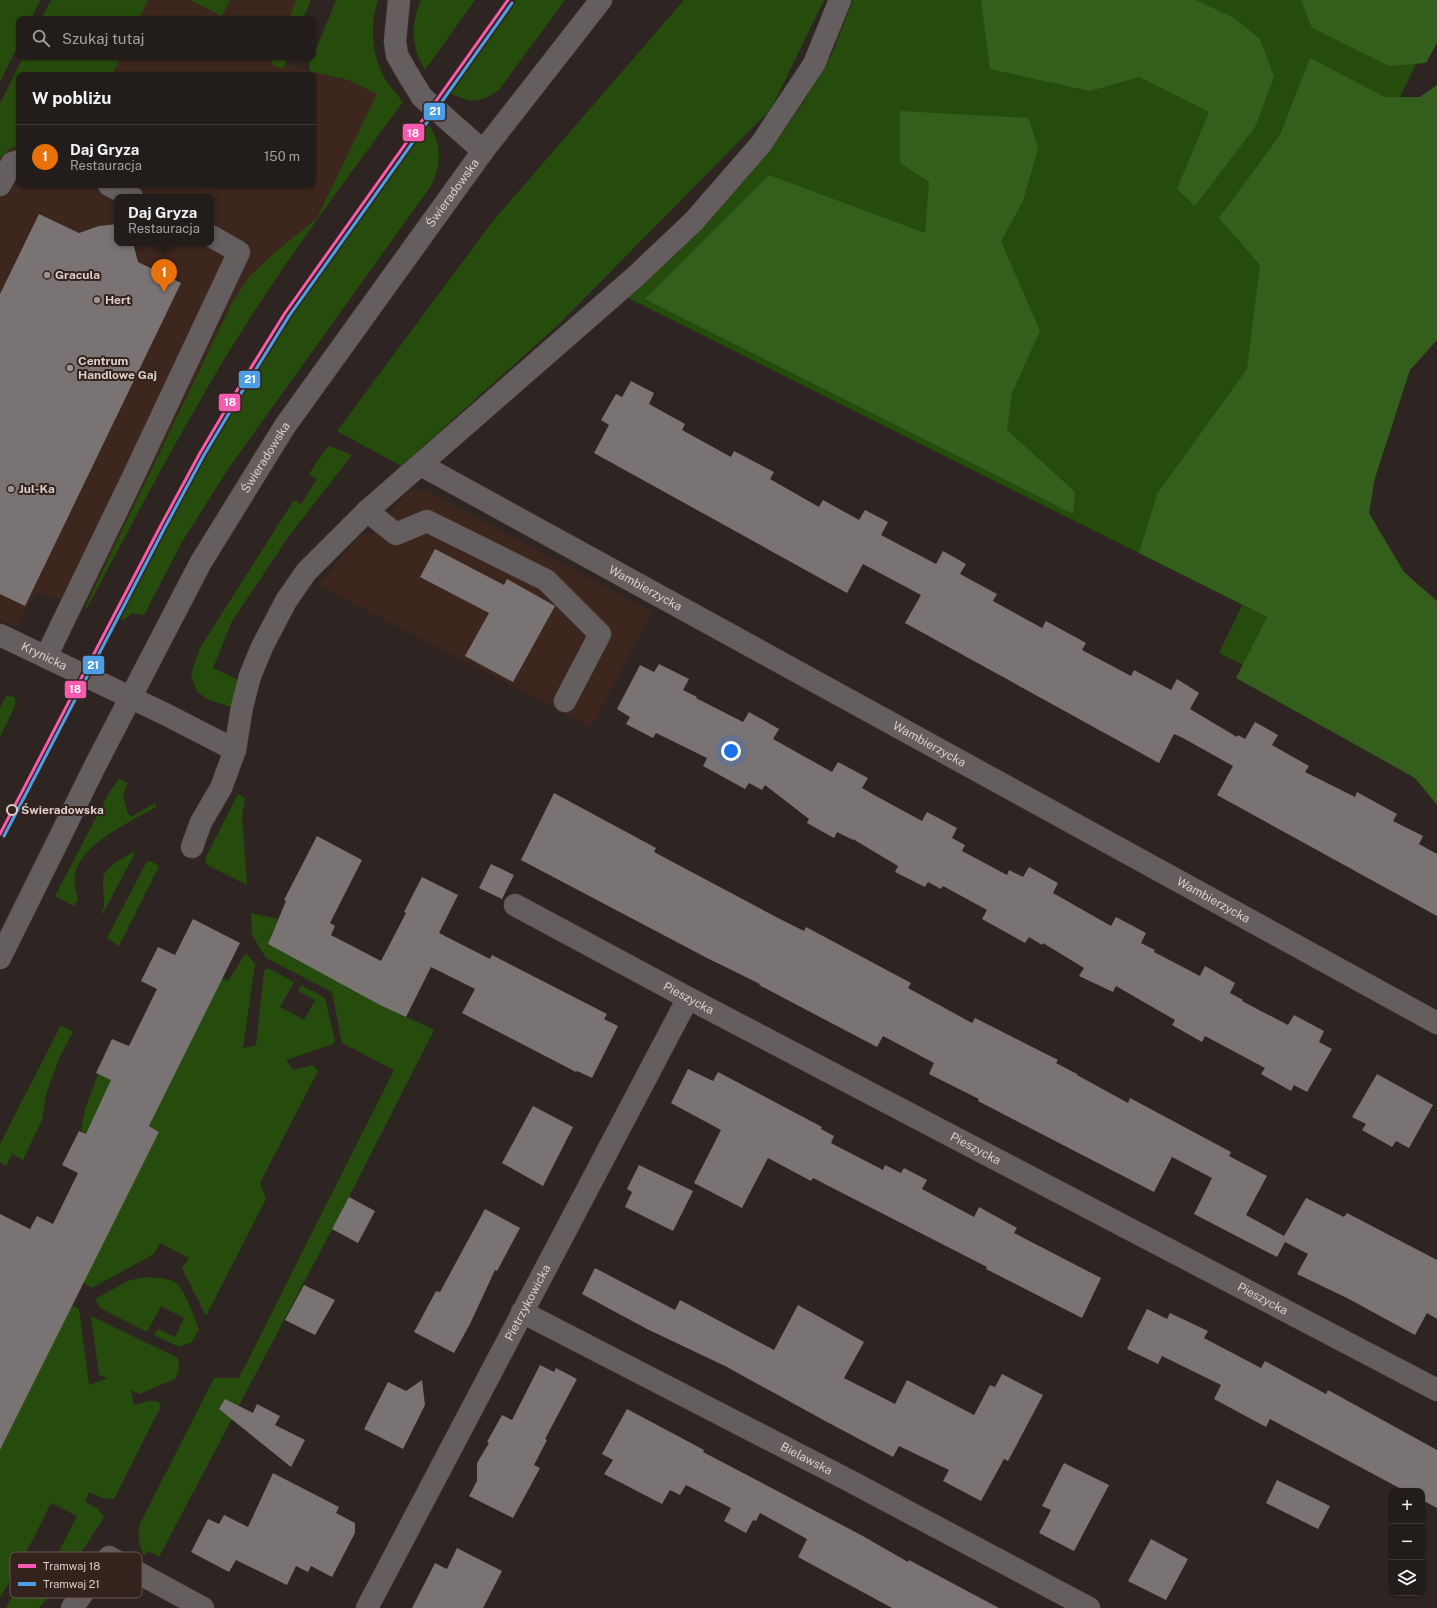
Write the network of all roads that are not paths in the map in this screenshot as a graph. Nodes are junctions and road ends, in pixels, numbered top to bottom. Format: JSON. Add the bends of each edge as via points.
{"nodes":[{"id":1,"x":399,"y":0,"type":"edge"},
{"id":2,"x":601,"y":0,"type":"edge"},
{"id":3,"x":840,"y":0,"type":"edge"},
{"id":4,"x":483,"y":152,"type":"junction"},
{"id":5,"x":16,"y":162,"type":"edge"},
{"id":6,"x":0,"y":185,"type":"edge"},
{"id":7,"x":115,"y":188,"type":"edge"},
{"id":8,"x":126,"y":194,"type":"edge"},
{"id":9,"x":214,"y":238,"type":"edge"},
{"id":10,"x":421,"y":465,"type":"junction"},
{"id":11,"x":367,"y":511,"type":"junction"},
{"id":12,"x":0,"y":635,"type":"edge"},
{"id":13,"x":46,"y":657,"type":"junction"},
{"id":14,"x":131,"y":698,"type":"junction"},
{"id":15,"x":565,"y":701,"type":"dead end"},
{"id":16,"x":235,"y":750,"type":"junction"},
{"id":17,"x":192,"y":847,"type":"dead end"},
{"id":18,"x":514,"y":905,"type":"dead end"},
{"id":19,"x":0,"y":958,"type":"edge"},
{"id":20,"x":688,"y":998,"type":"junction"},
{"id":21,"x":1437,"y":1023,"type":"edge"},
{"id":22,"x":522,"y":1312,"type":"junction"},
{"id":23,"x":1437,"y":1390,"type":"edge"},
{"id":24,"x":142,"y":1575,"type":"edge"},
{"id":25,"x":79,"y":1598,"type":"edge"},
{"id":26,"x":72,"y":1608,"type":"edge"},
{"id":27,"x":204,"y":1608,"type":"edge"},
{"id":28,"x":367,"y":1608,"type":"edge"},
{"id":29,"x":1089,"y":1608,"type":"edge"}],
"edges":[{"from":1,"to":4,"type":"street","via":[[395,41],[398,56],[406,71],[422,97]]},
{"from":2,"to":4,"type":"street","name":"Świeradowska"},
{"from":3,"to":10,"type":"street","via":[[814,64],[761,144],[694,221],[636,276]]},
{"from":4,"to":14,"type":"street","name":"Świeradowska","via":[[285,426],[201,562]]},
{"from":5,"to":6,"type":"street","via":[[12,164]]},
{"from":7,"to":8,"type":"street"},
{"from":9,"to":13,"type":"street","via":[[239,252]]},
{"from":10,"to":11,"type":"street"},
{"from":10,"to":21,"type":"street","name":"Wambierzycka"},
{"from":11,"to":15,"type":"street","via":[[396,534],[427,521],[546,580],[600,634]]},
{"from":11,"to":16,"type":"street","via":[[306,572],[282,608],[250,676]]},
{"from":12,"to":13,"type":"street","name":"Krynicka"},
{"from":13,"to":14,"type":"street","name":"Krynicka"},
{"from":14,"to":16,"type":"street","name":"Krynicka"},
{"from":14,"to":19,"type":"street","name":"Świeradowska"},
{"from":16,"to":17,"type":"street"},
{"from":18,"to":20,"type":"street","name":"Pieszycka"},
{"from":20,"to":22,"type":"street","name":"Pietrzykowicka"},
{"from":20,"to":23,"type":"street","name":"Pieszycka"},
{"from":22,"to":28,"type":"street","name":"Pietrzykowicka"},
{"from":22,"to":29,"type":"street","name":"Bielawska"},
{"from":24,"to":27,"type":"street"},
{"from":25,"to":26,"type":"street"}]}
